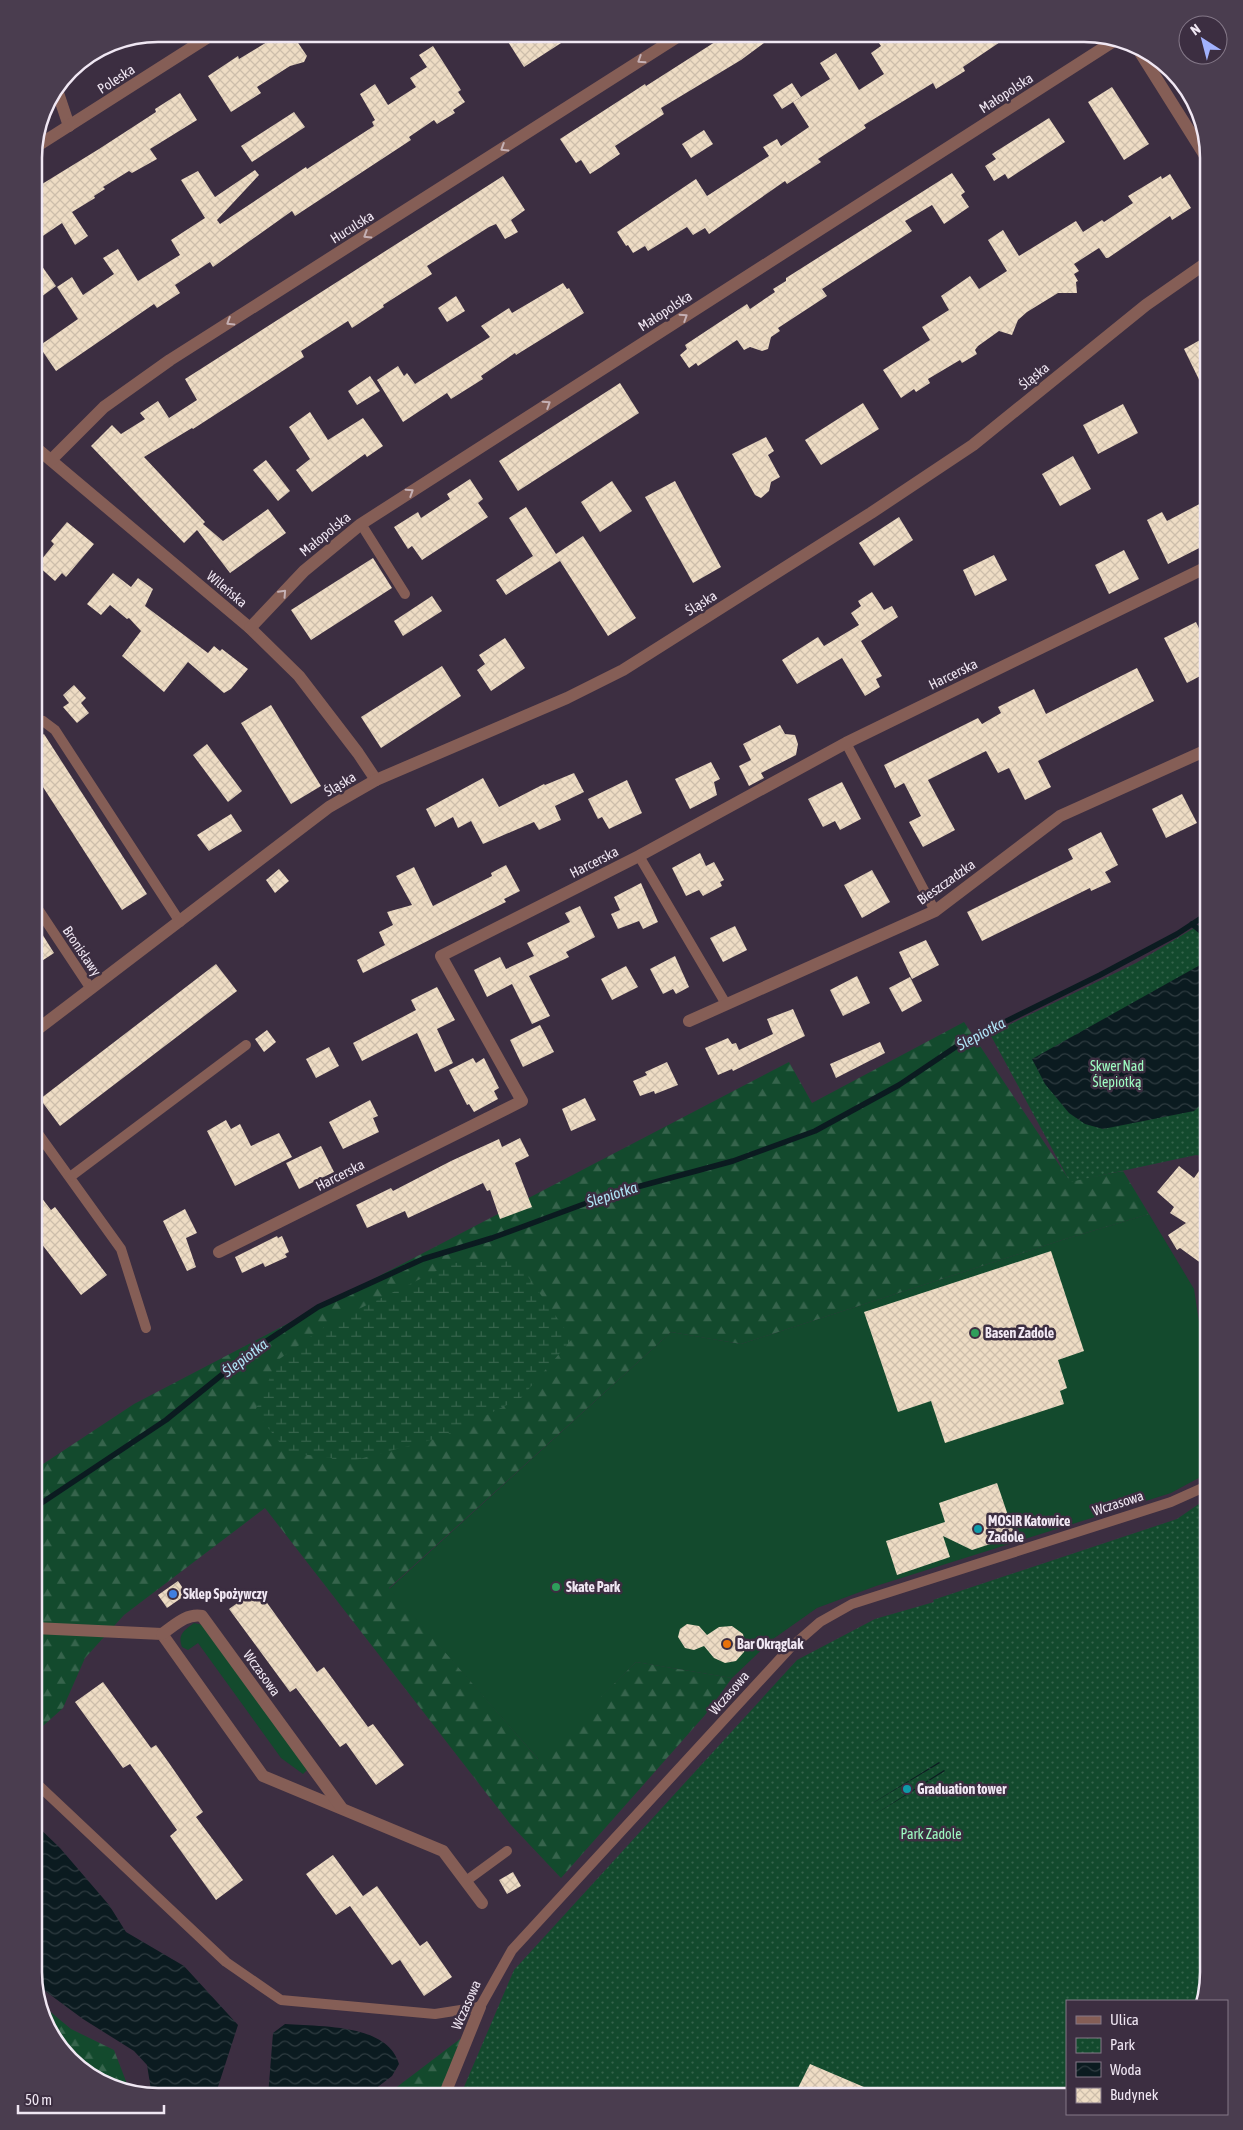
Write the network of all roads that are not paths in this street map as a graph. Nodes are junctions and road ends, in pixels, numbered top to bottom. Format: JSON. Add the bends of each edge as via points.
{"nodes":[{"id":1,"x":199,"y":43,"type":"edge"},
{"id":2,"x":668,"y":43,"type":"edge"},
{"id":3,"x":1108,"y":45,"type":"edge"},
{"id":4,"x":1144,"y":59,"type":"edge"},
{"id":5,"x":60,"y":98,"type":"edge"},
{"id":6,"x":70,"y":126,"type":"junction"},
{"id":7,"x":43,"y":142,"type":"edge"},
{"id":8,"x":1200,"y":148,"type":"edge"},
{"id":9,"x":1200,"y":267,"type":"edge"},
{"id":10,"x":43,"y":453,"type":"edge"},
{"id":11,"x":51,"y":460,"type":"junction"},
{"id":12,"x":361,"y":524,"type":"junction"},
{"id":13,"x":1200,"y":570,"type":"edge"},
{"id":14,"x":405,"y":594,"type":"dead end"},
{"id":15,"x":250,"y":628,"type":"junction"},
{"id":16,"x":43,"y":721,"type":"edge"},
{"id":17,"x":846,"y":743,"type":"junction"},
{"id":18,"x":1200,"y":753,"type":"edge"},
{"id":19,"x":376,"y":780,"type":"junction"},
{"id":20,"x":640,"y":856,"type":"junction"},
{"id":21,"x":935,"y":911,"type":"junction"},
{"id":22,"x":43,"y":916,"type":"edge"},
{"id":23,"x":180,"y":922,"type":"junction"},
{"id":24,"x":91,"y":989,"type":"junction"},
{"id":25,"x":726,"y":1004,"type":"junction"},
{"id":26,"x":689,"y":1021,"type":"dead end"},
{"id":27,"x":43,"y":1026,"type":"edge"},
{"id":28,"x":246,"y":1045,"type":"dead end"},
{"id":29,"x":42,"y":1140,"type":"edge"},
{"id":30,"x":70,"y":1177,"type":"junction"},
{"id":31,"x":219,"y":1252,"type":"dead end"},
{"id":32,"x":146,"y":1328,"type":"dead end"},
{"id":33,"x":1200,"y":1489,"type":"edge"},
{"id":34,"x":42,"y":1628,"type":"edge"},
{"id":35,"x":162,"y":1634,"type":"junction"},
{"id":36,"x":42,"y":1789,"type":"edge"},
{"id":37,"x":342,"y":1809,"type":"junction"},
{"id":38,"x":507,"y":1851,"type":"dead end"},
{"id":39,"x":466,"y":1882,"type":"junction"},
{"id":40,"x":482,"y":1903,"type":"dead end"},
{"id":41,"x":480,"y":2007,"type":"junction"},
{"id":42,"x":448,"y":2087,"type":"edge"}],
"edges":[{"from":1,"to":6,"type":"street","name":"Poleska"},
{"from":2,"to":11,"type":"street","name":"Huculska","one_way":true,"via":[[170,360],[104,407]]},
{"from":12,"to":3,"type":"street","name":"Małopolska","one_way":true},
{"from":4,"to":8,"type":"street"},
{"from":5,"to":6,"type":"street"},
{"from":6,"to":7,"type":"street","name":"Poleska"},
{"from":9,"to":19,"type":"street","name":"Śląska","via":[[1146,305],[973,445],[631,664],[567,698]]},
{"from":10,"to":11,"type":"street","name":"Wileńska"},
{"from":11,"to":15,"type":"street","name":"Wileńska"},
{"from":12,"to":14,"type":"lane"},
{"from":15,"to":12,"type":"street","name":"Małopolska","one_way":true,"via":[[304,571]]},
{"from":13,"to":17,"type":"street","name":"Harcerska"},
{"from":15,"to":19,"type":"street","name":"Wileńska","via":[[299,676]]},
{"from":16,"to":23,"type":"lane","via":[[55,730]]},
{"from":17,"to":20,"type":"street","name":"Harcerska"},
{"from":17,"to":21,"type":"lane"},
{"from":18,"to":21,"type":"street","name":"Bieszczadzka","via":[[1060,816]]},
{"from":19,"to":23,"type":"street","name":"Śląska","via":[[329,807]]},
{"from":20,"to":25,"type":"lane"},
{"from":20,"to":31,"type":"street","name":"Harcerska","via":[[441,956],[522,1101]]},
{"from":21,"to":25,"type":"street","name":"Bieszczadzka"},
{"from":22,"to":24,"type":"lane","name":"Bronisławy"},
{"from":23,"to":24,"type":"street","name":"Śląska"},
{"from":24,"to":27,"type":"street","name":"Śląska"},
{"from":25,"to":26,"type":"street","name":"Bieszczadzka"},
{"from":28,"to":30,"type":"lane"},
{"from":29,"to":30,"type":"lane"},
{"from":30,"to":32,"type":"lane","via":[[122,1249]]},
{"from":33,"to":41,"type":"lane","name":"Wczasowa","via":[[1171,1502],[852,1604],[820,1622],[789,1649],[512,1950]]},
{"from":34,"to":35,"type":"street"},
{"from":35,"to":37,"type":"street","via":[[263,1776]]},
{"from":35,"to":37,"type":"street","name":"Wczasowa","via":[[182,1620],[194,1615],[202,1616]]},
{"from":36,"to":41,"type":"lane","via":[[226,1962],[280,2000],[435,2014]]},
{"from":37,"to":39,"type":"street","via":[[443,1850]]},
{"from":38,"to":39,"type":"lane"},
{"from":39,"to":40,"type":"street"},
{"from":41,"to":42,"type":"street","name":"Wczasowa"}]}
